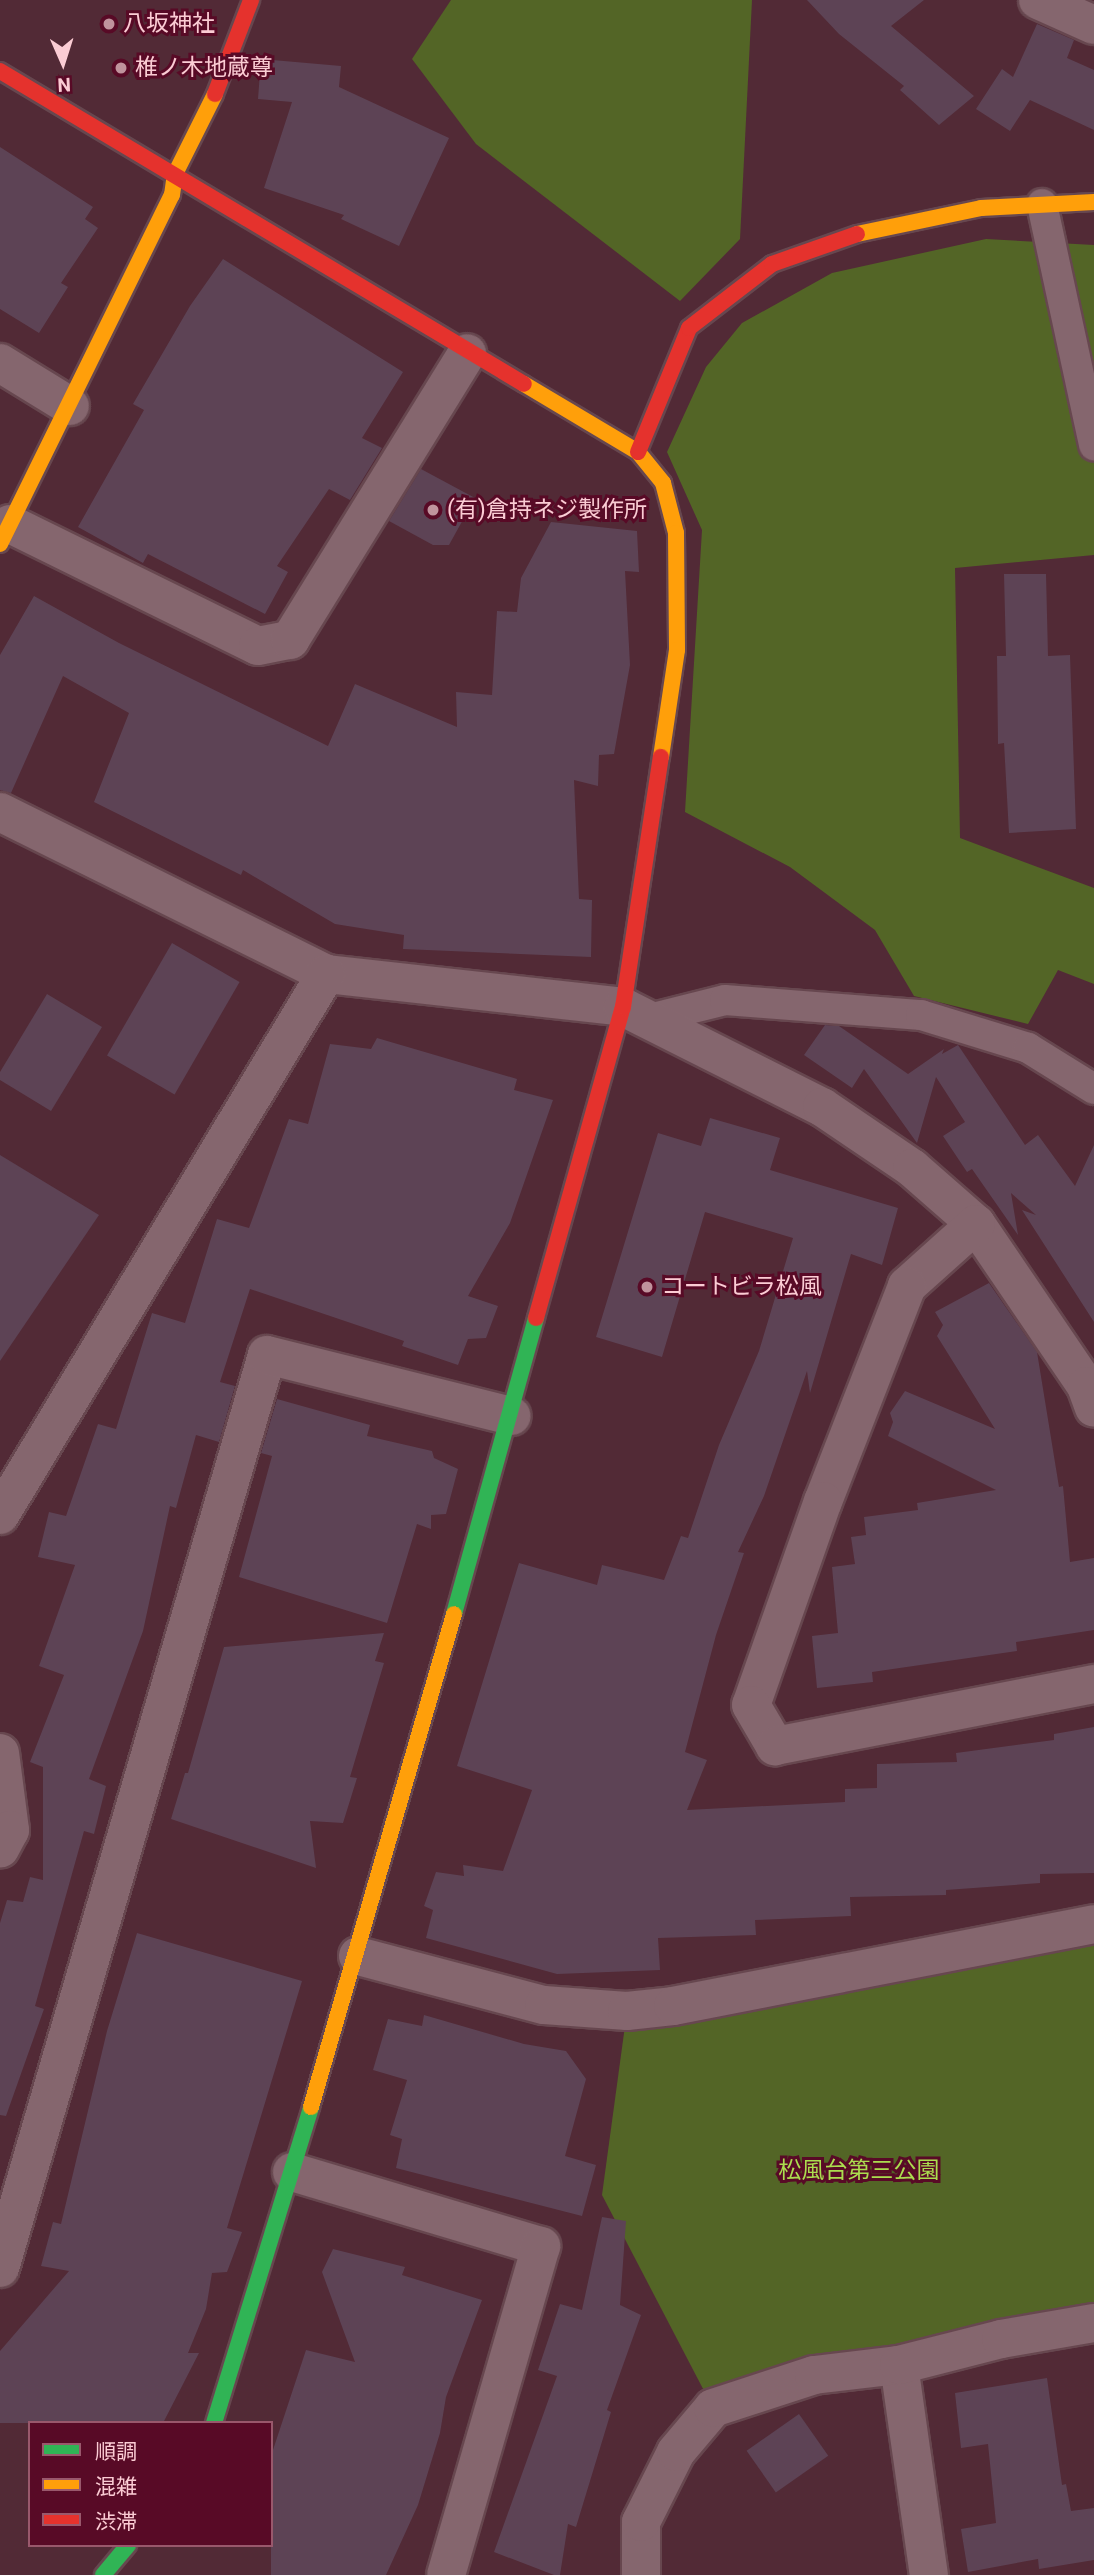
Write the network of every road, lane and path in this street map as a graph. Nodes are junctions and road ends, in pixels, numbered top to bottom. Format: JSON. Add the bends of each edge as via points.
{"nodes":[{"id":1,"x":251,"y":0,"type":"edge"},
{"id":2,"x":1038,"y":0,"type":"edge"},
{"id":3,"x":1094,"y":25,"type":"edge"},
{"id":4,"x":0,"y":71,"type":"edge"},
{"id":5,"x":175,"y":174,"type":"junction"},
{"id":6,"x":1094,"y":202,"type":"edge"},
{"id":7,"x":1042,"y":204,"type":"junction"},
{"id":8,"x":467,"y":353,"type":"junction"},
{"id":9,"x":0,"y":363,"type":"edge"},
{"id":10,"x":70,"y":406,"type":"junction"},
{"id":11,"x":1094,"y":445,"type":"edge"},
{"id":12,"x":638,"y":452,"type":"junction"},
{"id":13,"x":5,"y":534,"type":"edge"},
{"id":14,"x":0,"y":813,"type":"edge"},
{"id":15,"x":326,"y":974,"type":"junction"},
{"id":16,"x":634,"y":1013,"type":"junction"},
{"id":17,"x":1094,"y":1089,"type":"edge"},
{"id":18,"x":976,"y":1224,"type":"junction"},
{"id":19,"x":1094,"y":1408,"type":"edge"},
{"id":20,"x":511,"y":1416,"type":"junction"},
{"id":21,"x":0,"y":1516,"type":"edge"},
{"id":22,"x":1094,"y":1684,"type":"edge"},
{"id":23,"x":0,"y":1753,"type":"edge"},
{"id":24,"x":0,"y":1849,"type":"edge"},
{"id":25,"x":1094,"y":1924,"type":"edge"},
{"id":26,"x":358,"y":1956,"type":"junction"},
{"id":27,"x":292,"y":2172,"type":"junction"},
{"id":28,"x":0,"y":2269,"type":"edge"},
{"id":29,"x":1094,"y":2323,"type":"edge"},
{"id":30,"x":899,"y":2365,"type":"junction"},
{"id":31,"x":215,"y":2421,"type":"edge"},
{"id":32,"x":126,"y":2547,"type":"edge"},
{"id":33,"x":103,"y":2575,"type":"edge"},
{"id":34,"x":446,"y":2575,"type":"edge"},
{"id":35,"x":641,"y":2575,"type":"edge"},
{"id":36,"x":929,"y":2575,"type":"edge"}],
"edges":[{"from":1,"to":5,"type":"street","via":[[220,83]]},
{"from":2,"to":3,"type":"street"},
{"from":4,"to":5,"type":"street"},
{"from":5,"to":8,"type":"street"},
{"from":5,"to":10,"type":"street","via":[[172,195]]},
{"from":6,"to":7,"type":"street"},
{"from":7,"to":11,"type":"lane"},
{"from":7,"to":12,"type":"street","via":[[981,208],[874,228],[772,264],[689,328]]},
{"from":8,"to":12,"type":"street"},
{"from":8,"to":13,"type":"street","via":[[290,640],[258,646]]},
{"from":9,"to":10,"type":"street"},
{"from":10,"to":13,"type":"street"},
{"from":12,"to":16,"type":"street","via":[[663,483],[676,533],[679,606],[642,901]]},
{"from":14,"to":15,"type":"street"},
{"from":15,"to":16,"type":"street"},
{"from":15,"to":21,"type":"street"},
{"from":16,"to":17,"type":"lane","via":[[724,1000],[921,1015],[1028,1048]]},
{"from":16,"to":18,"type":"street","via":[[822,1107],[912,1168]]},
{"from":16,"to":20,"type":"street"},
{"from":18,"to":19,"type":"street","via":[[1080,1376]]},
{"from":18,"to":22,"type":"street","via":[[907,1286],[823,1500],[751,1705],[775,1746]]},
{"from":20,"to":26,"type":"street"},
{"from":20,"to":28,"type":"street","via":[[267,1355]]},
{"from":23,"to":24,"type":"street","via":[[10,1830]]},
{"from":25,"to":26,"type":"street","via":[[673,2006],[627,2011],[544,2005]]},
{"from":26,"to":27,"type":"street"},
{"from":27,"to":31,"type":"street"},
{"from":27,"to":34,"type":"street","via":[[541,2246]]},
{"from":29,"to":30,"type":"street","via":[[1001,2339]]},
{"from":30,"to":35,"type":"street","via":[[814,2375],[713,2408],[676,2452],[641,2522]]},
{"from":30,"to":36,"type":"street"},
{"from":32,"to":33,"type":"street"}]}
